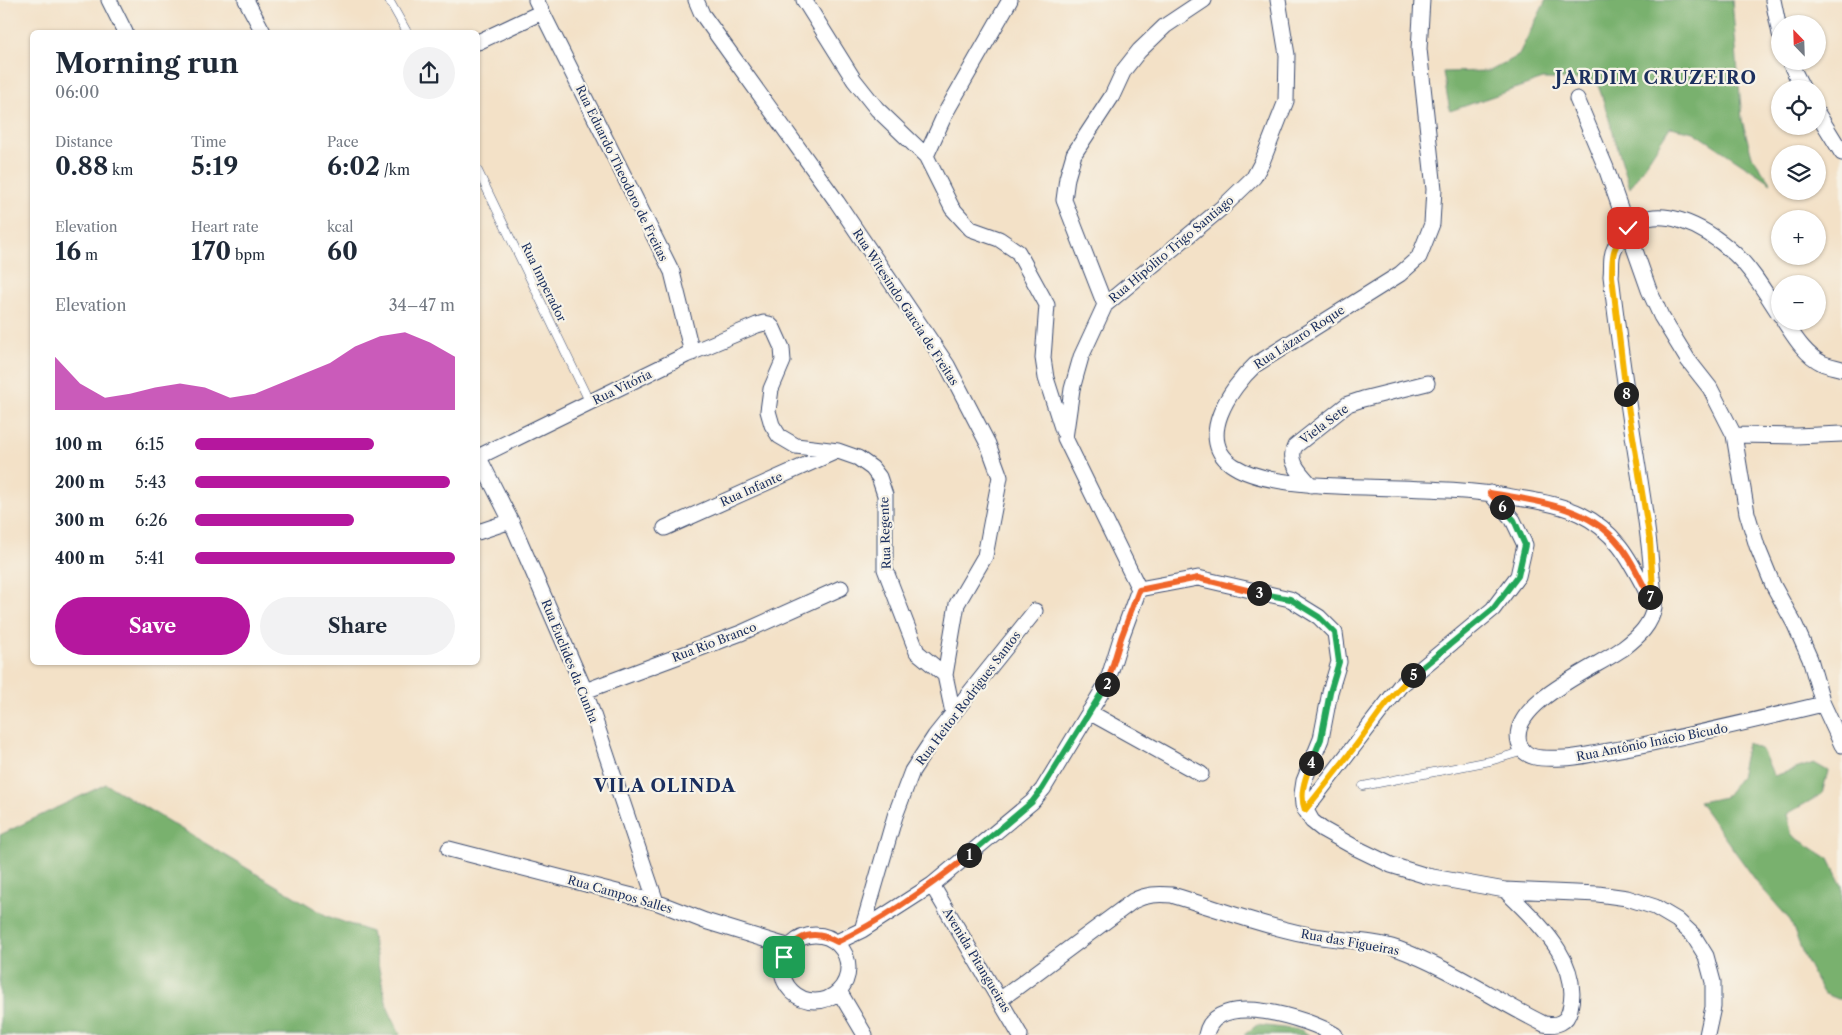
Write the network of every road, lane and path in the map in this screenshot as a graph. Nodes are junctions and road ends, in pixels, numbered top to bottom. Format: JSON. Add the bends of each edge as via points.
{"nodes":[{"id":1,"x":109,"y":0,"type":"edge"},
{"id":2,"x":246,"y":0,"type":"edge"},
{"id":3,"x":389,"y":0,"type":"edge"},
{"id":4,"x":696,"y":0,"type":"edge"},
{"id":5,"x":804,"y":0,"type":"edge"},
{"id":6,"x":1010,"y":0,"type":"edge"},
{"id":7,"x":1204,"y":0,"type":"edge"},
{"id":8,"x":1278,"y":0,"type":"edge"},
{"id":9,"x":1422,"y":0,"type":"edge"},
{"id":10,"x":1773,"y":0,"type":"edge"},
{"id":11,"x":539,"y":6,"type":"edge"},
{"id":12,"x":1776,"y":15,"type":"edge"},
{"id":13,"x":123,"y":30,"type":"edge"},
{"id":14,"x":262,"y":30,"type":"edge"},
{"id":15,"x":406,"y":30,"type":"edge"},
{"id":16,"x":480,"y":41,"type":"edge"},
{"id":17,"x":1577,"y":99,"type":"dead end"},
{"id":18,"x":1826,"y":127,"type":"edge"},
{"id":19,"x":1842,"y":153,"type":"edge"},
{"id":20,"x":926,"y":156,"type":"junction"},
{"id":21,"x":480,"y":176,"type":"edge"},
{"id":22,"x":1628,"y":228,"type":"junction"},
{"id":23,"x":1771,"y":302,"type":"edge"},
{"id":24,"x":1105,"y":306,"type":"junction"},
{"id":25,"x":769,"y":324,"type":"joint"},
{"id":26,"x":1790,"y":330,"type":"edge"},
{"id":27,"x":692,"y":353,"type":"junction"},
{"id":28,"x":1842,"y":369,"type":"edge"},
{"id":29,"x":1427,"y":383,"type":"dead end"},
{"id":30,"x":590,"y":403,"type":"junction"},
{"id":31,"x":1842,"y":434,"type":"edge"},
{"id":32,"x":1734,"y":436,"type":"junction"},
{"id":33,"x":1065,"y":438,"type":"junction"},
{"id":34,"x":838,"y":451,"type":"junction"},
{"id":35,"x":480,"y":455,"type":"edge"},
{"id":36,"x":480,"y":460,"type":"edge"},
{"id":37,"x":1310,"y":485,"type":"junction"},
{"id":38,"x":1490,"y":493,"type":"junction"},
{"id":39,"x":511,"y":521,"type":"junction"},
{"id":40,"x":665,"y":528,"type":"dead end"},
{"id":41,"x":480,"y":531,"type":"edge"},
{"id":42,"x":842,"y":588,"type":"dead end"},
{"id":43,"x":1139,"y":590,"type":"junction"},
{"id":44,"x":1654,"y":605,"type":"junction"},
{"id":45,"x":1034,"y":611,"type":"dead end"},
{"id":46,"x":945,"y":675,"type":"junction"},
{"id":47,"x":585,"y":691,"type":"junction"},
{"id":48,"x":1823,"y":704,"type":"junction"},
{"id":49,"x":1089,"y":712,"type":"junction"},
{"id":50,"x":953,"y":713,"type":"junction"},
{"id":51,"x":1842,"y":744,"type":"edge"},
{"id":52,"x":1524,"y":751,"type":"junction"},
{"id":53,"x":1201,"y":774,"type":"dead end"},
{"id":54,"x":1363,"y":786,"type":"dead end"},
{"id":55,"x":1305,"y":810,"type":"junction"},
{"id":56,"x":449,"y":849,"type":"dead end"},
{"id":57,"x":932,"y":885,"type":"junction"},
{"id":58,"x":1505,"y":890,"type":"junction"},
{"id":59,"x":656,"y":902,"type":"junction"},
{"id":60,"x":862,"y":930,"type":"junction"},
{"id":61,"x":837,"y":942,"type":"junction"},
{"id":62,"x":790,"y":947,"type":"junction"},
{"id":63,"x":839,"y":991,"type":"junction"},
{"id":64,"x":1001,"y":999,"type":"junction"},
{"id":65,"x":865,"y":1035,"type":"edge"},
{"id":66,"x":1020,"y":1035,"type":"edge"},
{"id":67,"x":1206,"y":1035,"type":"edge"},
{"id":68,"x":1335,"y":1035,"type":"edge"},
{"id":69,"x":1706,"y":1035,"type":"edge"}],
"edges":[{"from":1,"to":13,"type":"street"},
{"from":2,"to":14,"type":"street"},
{"from":3,"to":15,"type":"lane"},
{"from":4,"to":46,"type":"street","name":"Rua Witesindo Garcia de Freitas","via":[[702,14],[837,202],[947,365],[988,444],[1000,477],[986,556],[957,604]]},
{"from":5,"to":20,"type":"street","via":[[871,102]]},
{"from":6,"to":20,"type":"street","via":[[946,112]]},
{"from":7,"to":24,"type":"street","via":[[1165,26],[1139,51],[1124,70],[1112,96],[1074,154],[1064,200]]},
{"from":8,"to":24,"type":"street","name":"Rua Hipólito Trigo Santiago","via":[[1287,55],[1286,101],[1254,177]]},
{"from":9,"to":37,"type":"street","name":"Rua Lázaro Roque","via":[[1419,49],[1434,188],[1432,224],[1419,257],[1400,274],[1255,364],[1228,396],[1216,429],[1216,443],[1222,457],[1235,467],[1256,476]]},
{"from":10,"to":12,"type":"street"},
{"from":11,"to":16,"type":"street"},
{"from":11,"to":27,"type":"street","name":"Rua Eduardo Theodoro de Freitas","via":[[672,272]]},
{"from":17,"to":22,"type":"street"},
{"from":18,"to":19,"type":"street"},
{"from":20,"to":33,"type":"street","via":[[952,208],[971,229],[999,239],[1018,252],[1047,305],[1043,358]]},
{"from":21,"to":30,"type":"lane","name":"Rua Imperador"},
{"from":22,"to":23,"type":"street","via":[[1640,220],[1656,216],[1671,217],[1692,226],[1717,239],[1747,266]]},
{"from":22,"to":32,"type":"street","via":[[1661,316],[1710,388]]},
{"from":22,"to":44,"type":"street","via":[[1616,244],[1612,276],[1650,541]]},
{"from":24,"to":33,"type":"street","name":"Rua Hipólito Trigo Santiago","via":[[1081,357],[1072,389]]},
{"from":25,"to":27,"type":"street","name":"Rua Vitória","via":[[756,325]]},
{"from":25,"to":34,"type":"street","name":"Rua Regente","via":[[782,348],[783,361],[771,389],[768,411],[772,425],[779,436],[796,446]]},
{"from":26,"to":28,"type":"street","via":[[1811,355],[1822,363]]},
{"from":27,"to":30,"type":"street","name":"Rua Vitória"},
{"from":29,"to":37,"type":"street","name":"Viela Sete","via":[[1348,404],[1295,446],[1292,458]]},
{"from":30,"to":35,"type":"street","name":"Rua Vitória"},
{"from":31,"to":32,"type":"street"},
{"from":32,"to":48,"type":"street","via":[[1747,513],[1757,546],[1810,660]]},
{"from":33,"to":43,"type":"street"},
{"from":34,"to":40,"type":"street","name":"Rua Infante"},
{"from":34,"to":46,"type":"street","name":"Rua Regente","via":[[858,458],[879,477],[886,496],[885,569],[917,652]]},
{"from":36,"to":39,"type":"street","name":"Rua Euclides da Cunha"},
{"from":37,"to":38,"type":"street","name":"Rua Lázaro Roque"},
{"from":38,"to":44,"type":"street","name":"Rua Lázaro Roque","via":[[1546,502],[1580,514],[1602,527],[1620,544]]},
{"from":38,"to":55,"type":"street","via":[[1514,520],[1525,545],[1518,576],[1493,609],[1400,686]]},
{"from":39,"to":41,"type":"street"},
{"from":39,"to":47,"type":"street","name":"Rua Euclides da Cunha"},
{"from":42,"to":47,"type":"street","name":"Rua Rio Branco","via":[[741,633]]},
{"from":43,"to":49,"type":"street","via":[[1107,683]]},
{"from":43,"to":55,"type":"street","via":[[1198,578],[1290,599],[1319,617],[1335,633],[1339,662],[1321,739],[1304,781]]},
{"from":44,"to":52,"type":"street","via":[[1649,624],[1624,648],[1581,673],[1531,709],[1518,735]]},
{"from":45,"to":50,"type":"street","name":"Rua Heitor Rodrigues Santos"},
{"from":46,"to":50,"type":"street"},
{"from":47,"to":59,"type":"street","name":"Rua Euclides da Cunha"},
{"from":48,"to":51,"type":"street"},
{"from":48,"to":52,"type":"street","name":"Rua Antônio Inácio Bicudo","via":[[1649,744],[1568,758],[1540,758]]},
{"from":49,"to":53,"type":"street"},
{"from":49,"to":57,"type":"street","via":[[1032,802]]},
{"from":50,"to":60,"type":"street","name":"Rua Heitor Rodrigues Santos","via":[[912,770],[895,816]]},
{"from":52,"to":54,"type":"lane"},
{"from":55,"to":58,"type":"street","via":[[1329,834],[1391,865],[1427,876]]},
{"from":56,"to":59,"type":"street","name":"Rua Campos Salles"},
{"from":57,"to":60,"type":"street"},
{"from":57,"to":64,"type":"street","name":"Avenida Pitangueiras"},
{"from":58,"to":64,"type":"street","name":"Rua das Figueiras","via":[[1547,935],[1565,960],[1570,975],[1571,1005],[1569,1014],[1560,1023],[1544,1024],[1424,959],[1395,948],[1260,924],[1172,895],[1158,894],[1133,901]]},
{"from":58,"to":69,"type":"street","via":[[1627,898],[1655,907],[1677,920],[1693,935],[1706,956],[1713,982],[1714,1007]]},
{"from":59,"to":62,"type":"street","name":"Rua Campos Salles"},
{"from":60,"to":61,"type":"street"},
{"from":61,"to":62,"type":"street","via":[[828,937],[807,936]]},
{"from":61,"to":63,"type":"street","via":[[848,961],[845,982]]},
{"from":62,"to":63,"type":"street","via":[[782,968],[789,988],[808,1000],[830,997]]},
{"from":63,"to":65,"type":"street"},
{"from":64,"to":66,"type":"street","name":"Avenida Pitangueiras"},
{"from":67,"to":68,"type":"street","via":[[1208,1027],[1222,1015],[1254,1010],[1295,1017]]}]}
